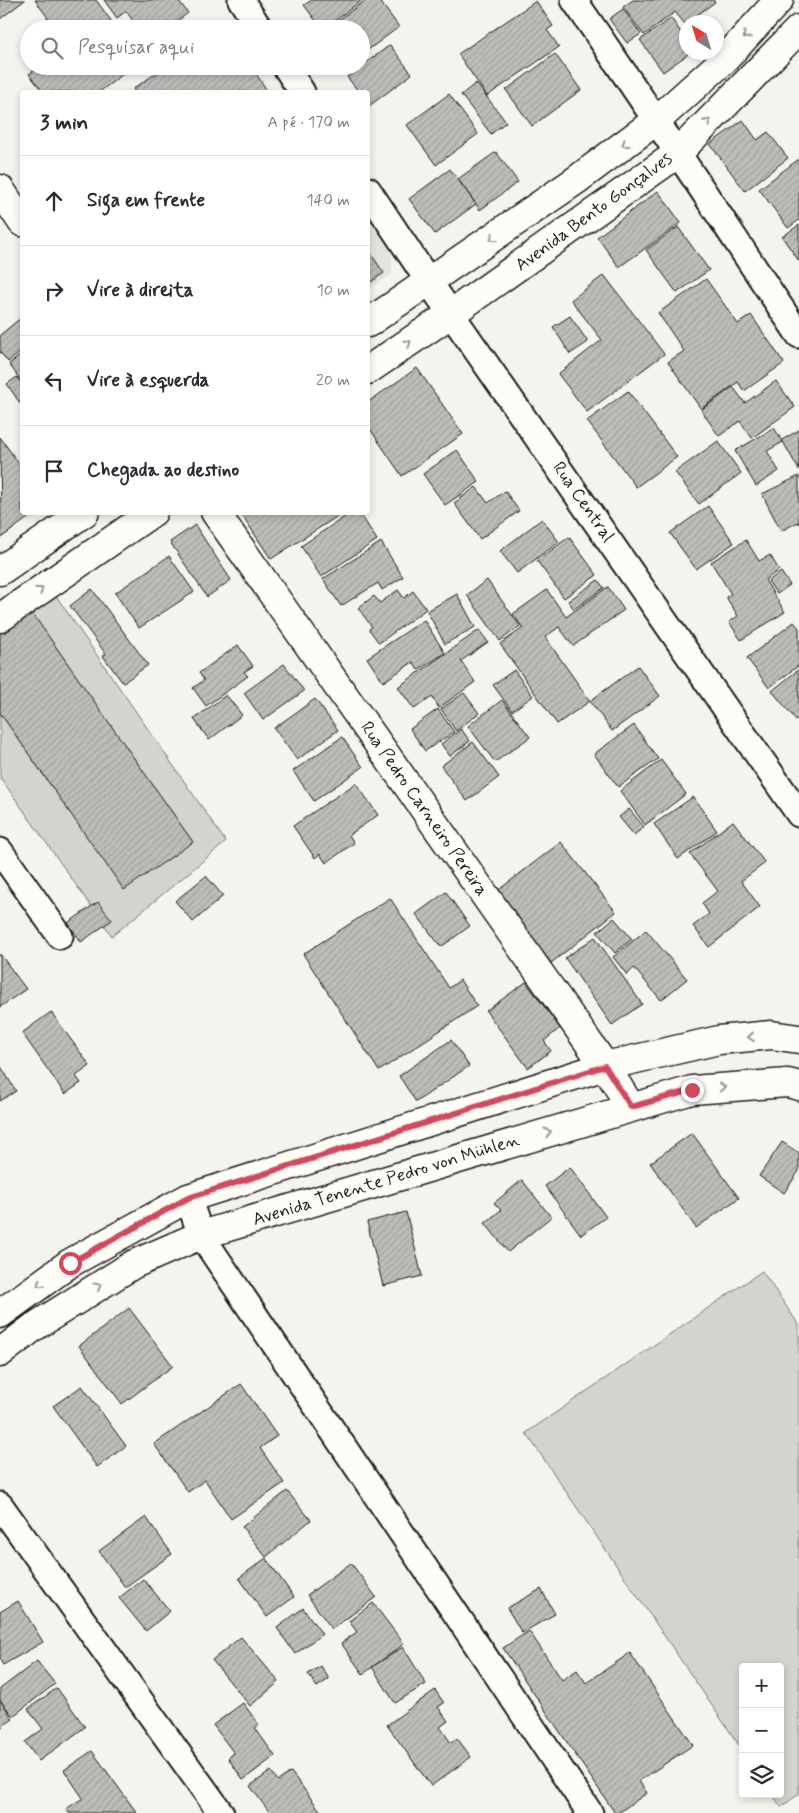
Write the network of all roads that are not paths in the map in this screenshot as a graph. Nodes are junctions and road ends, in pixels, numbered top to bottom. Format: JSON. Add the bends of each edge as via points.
{"nodes":[{"id":1,"x":241,"y":0,"type":"edge"},
{"id":2,"x":574,"y":0,"type":"edge"},
{"id":3,"x":780,"y":0,"type":"edge"},
{"id":4,"x":254,"y":20,"type":"edge"},
{"id":5,"x":799,"y":29,"type":"edge"},
{"id":6,"x":291,"y":75,"type":"edge"},
{"id":7,"x":301,"y":90,"type":"edge"},
{"id":8,"x":657,"y":120,"type":"junction"},
{"id":9,"x":677,"y":154,"type":"junction"},
{"id":10,"x":0,"y":189,"type":"edge"},
{"id":11,"x":370,"y":193,"type":"edge"},
{"id":12,"x":20,"y":219,"type":"edge"},
{"id":13,"x":429,"y":282,"type":"junction"},
{"id":14,"x":452,"y":313,"type":"junction"},
{"id":15,"x":370,"y":322,"type":"edge"},
{"id":16,"x":799,"y":335,"type":"edge"},
{"id":17,"x":370,"y":369,"type":"edge"},
{"id":18,"x":81,"y":515,"type":"edge"},
{"id":19,"x":150,"y":515,"type":"edge"},
{"id":20,"x":217,"y":515,"type":"edge"},
{"id":21,"x":0,"y":571,"type":"edge"},
{"id":22,"x":0,"y":618,"type":"edge"},
{"id":23,"x":799,"y":814,"type":"edge"},
{"id":24,"x":0,"y":851,"type":"edge"},
{"id":25,"x":60,"y":936,"type":"dead end"},
{"id":26,"x":799,"y":1040,"type":"edge"},
{"id":27,"x":605,"y":1066,"type":"junction"},
{"id":28,"x":799,"y":1086,"type":"edge"},
{"id":29,"x":631,"y":1107,"type":"junction"},
{"id":30,"x":188,"y":1198,"type":"junction"},
{"id":31,"x":201,"y":1235,"type":"junction"},
{"id":32,"x":0,"y":1314,"type":"edge"},
{"id":33,"x":0,"y":1353,"type":"edge"},
{"id":34,"x":0,"y":1504,"type":"edge"},
{"id":35,"x":221,"y":1813,"type":"edge"},
{"id":36,"x":590,"y":1813,"type":"edge"}],
"edges":[{"from":1,"to":4,"type":"street"},
{"from":2,"to":8,"type":"street"},
{"from":3,"to":8,"type":"main road","name":"Avenida Bento Gonçalves","one_way":true,"via":[[725,59]]},
{"from":9,"to":5,"type":"main road","name":"Avenida Bento Gonçalves","one_way":true},
{"from":6,"to":7,"type":"street"},
{"from":8,"to":9,"type":"street"},
{"from":8,"to":13,"type":"main road","name":"Avenida Bento Gonçalves","one_way":true},
{"from":9,"to":14,"type":"main road","name":"Avenida Bento Gonçalves"},
{"from":9,"to":16,"type":"street"},
{"from":10,"to":12,"type":"main road"},
{"from":11,"to":13,"type":"street","name":"Rua Central"},
{"from":13,"to":14,"type":"street","name":"Rua Central"},
{"from":13,"to":15,"type":"main road","name":"Avenida Bento Gonçalves"},
{"from":17,"to":14,"type":"main road","name":"Avenida Bento Gonçalves","one_way":true},
{"from":14,"to":23,"type":"street","name":"Rua Central"},
{"from":18,"to":21,"type":"main road"},
{"from":22,"to":19,"type":"main road","one_way":true},
{"from":20,"to":27,"type":"main road","name":"Rua Pedro Carneiro Pereira"},
{"from":24,"to":25,"type":"street"},
{"from":26,"to":27,"type":"main road","one_way":true,"via":[[771,1035],[719,1040]]},
{"from":27,"to":29,"type":"main road","name":"Rua Pedro Carneiro Pereira"},
{"from":27,"to":30,"type":"main road"},
{"from":29,"to":28,"type":"main road","name":"Avenida Tenente Pedro von Mühlen","one_way":true,"via":[[692,1090],[788,1083]]},
{"from":31,"to":29,"type":"main road","name":"Avenida Tenente Pedro von Mühlen","one_way":true},
{"from":30,"to":31,"type":"street"},
{"from":30,"to":32,"type":"main road","one_way":true,"via":[[70,1263]]},
{"from":33,"to":31,"type":"main road","name":"Avenida Tenente Pedro von Mühlen","one_way":true,"via":[[34,1327],[134,1264]]},
{"from":31,"to":36,"type":"street"},
{"from":34,"to":35,"type":"street"}]}
